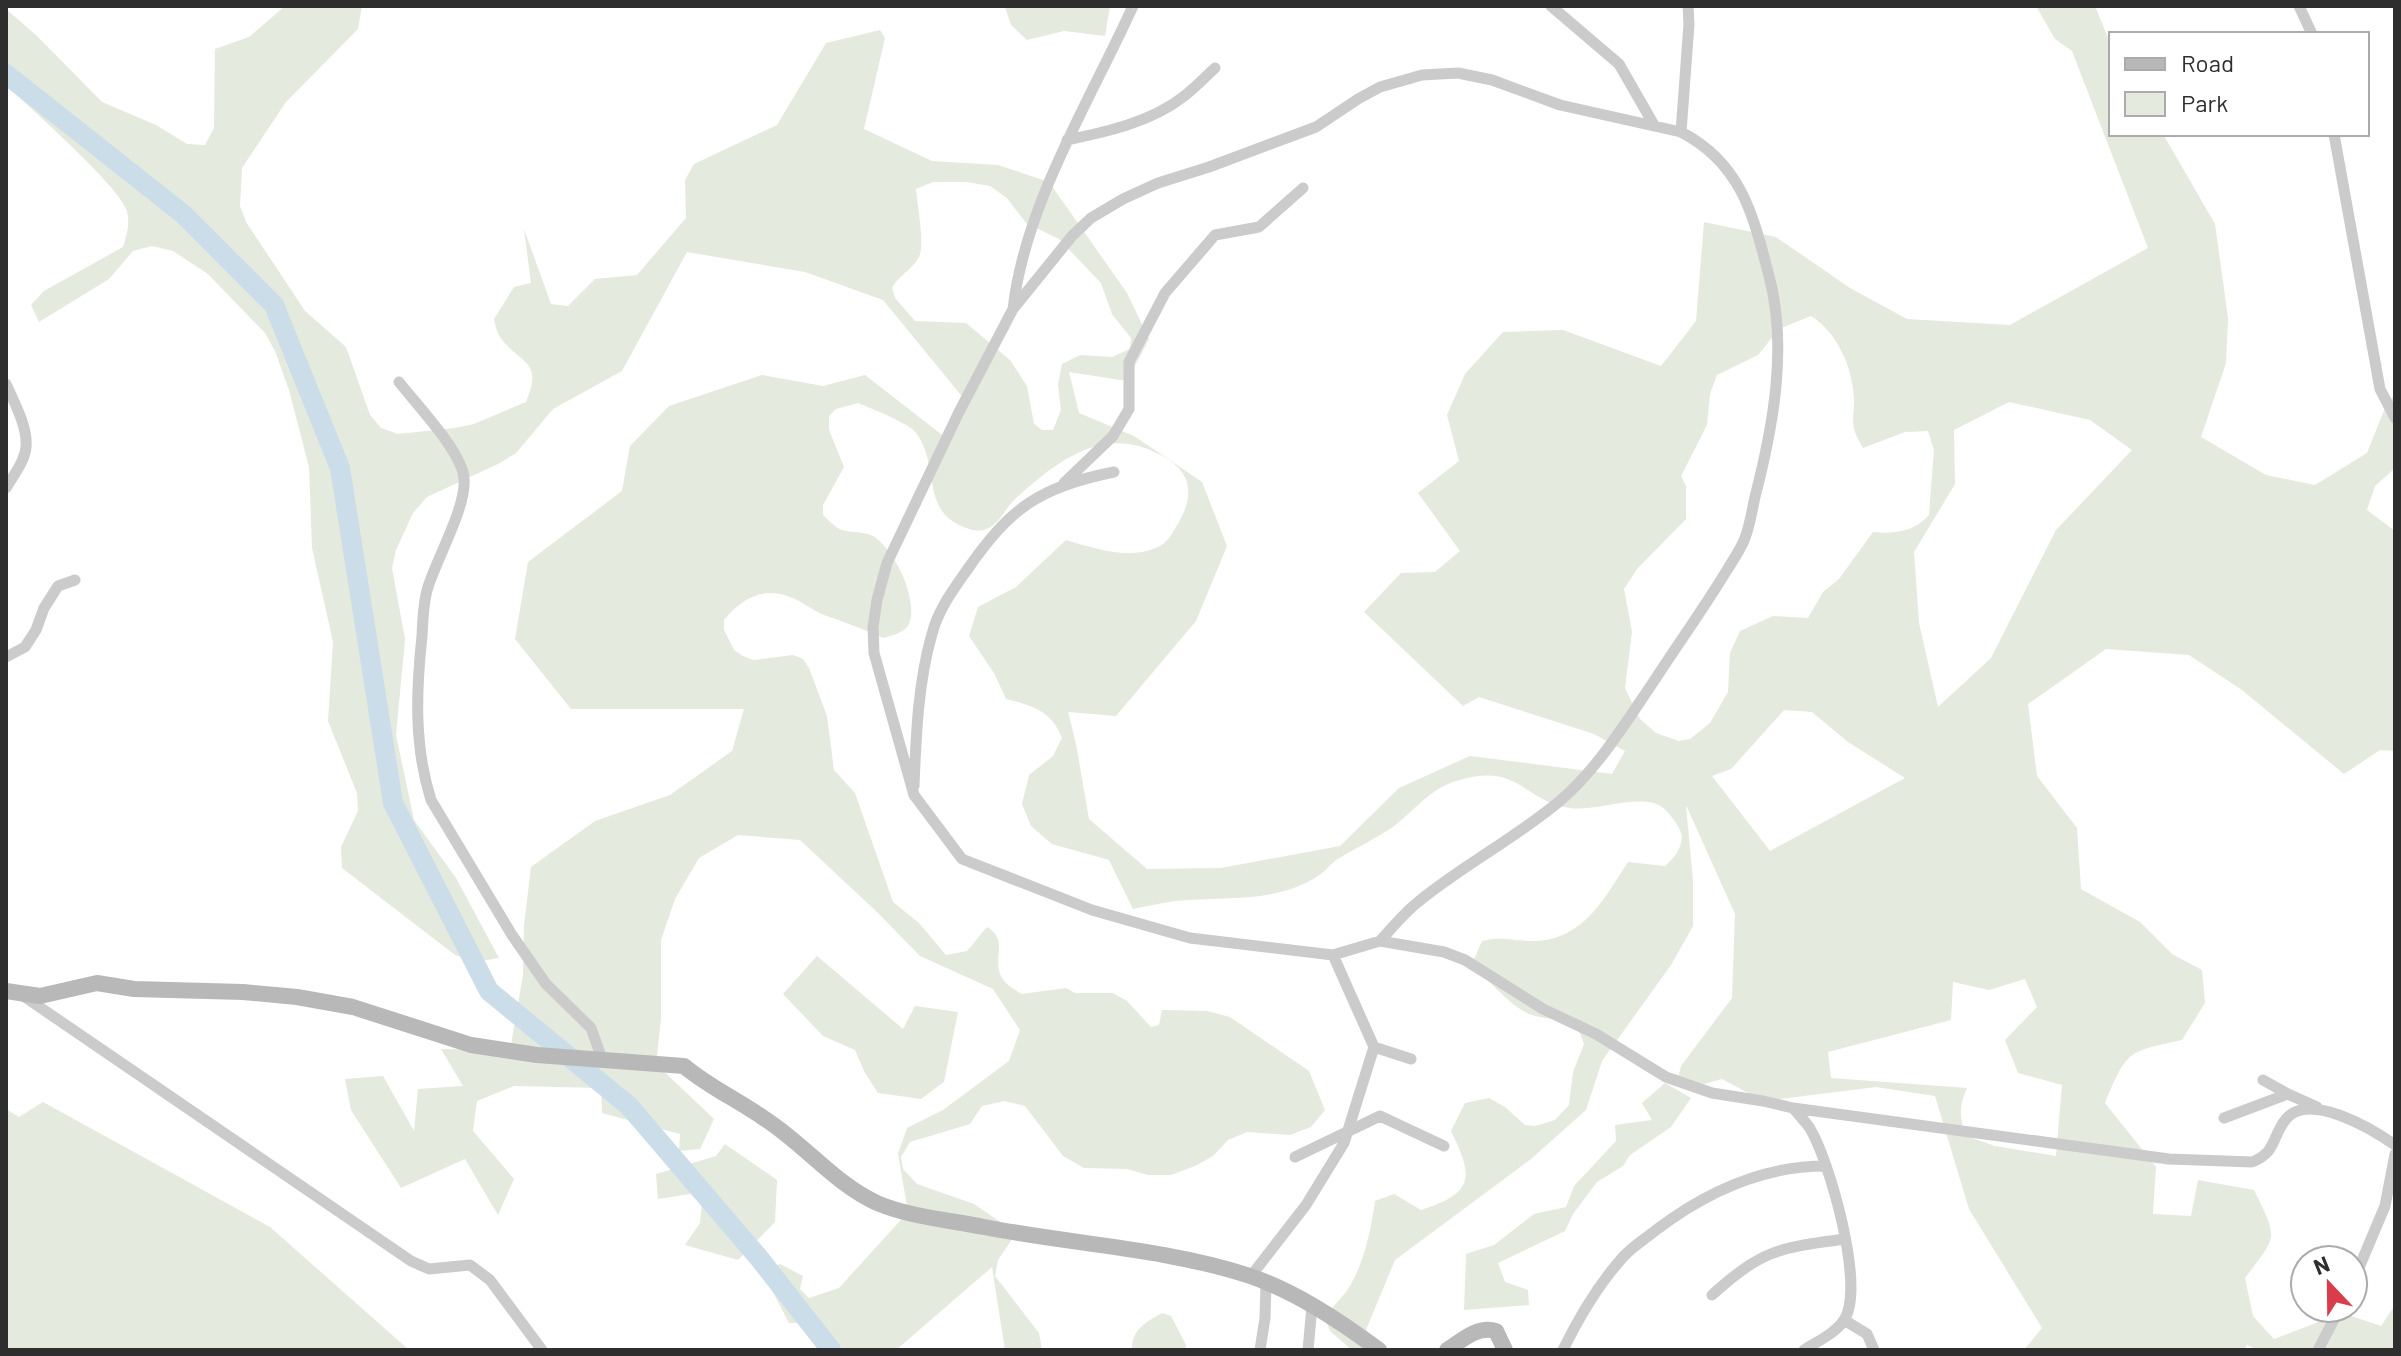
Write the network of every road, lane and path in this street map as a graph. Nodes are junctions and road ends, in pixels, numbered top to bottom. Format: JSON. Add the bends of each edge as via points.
{"nodes":[{"id":1,"x":1133,"y":6,"type":"edge"},
{"id":2,"x":1551,"y":6,"type":"edge"},
{"id":3,"x":1688,"y":6,"type":"edge"},
{"id":4,"x":2299,"y":6,"type":"edge"},
{"id":5,"x":2311,"y":32,"type":"edge"},
{"id":6,"x":1215,"y":68,"type":"dead end"},
{"id":7,"x":1654,"y":125,"type":"junction"},
{"id":8,"x":1681,"y":132,"type":"junction"},
{"id":9,"x":2334,"y":136,"type":"edge"},
{"id":10,"x":1067,"y":140,"type":"junction"},
{"id":11,"x":1303,"y":188,"type":"dead end"},
{"id":12,"x":1013,"y":309,"type":"junction"},
{"id":13,"x":399,"y":382,"type":"dead end"},
{"id":14,"x":6,"y":384,"type":"edge"},
{"id":15,"x":2395,"y":418,"type":"edge"},
{"id":16,"x":1114,"y":472,"type":"dead end"},
{"id":17,"x":1061,"y":486,"type":"junction"},
{"id":18,"x":6,"y":488,"type":"edge"},
{"id":19,"x":75,"y":580,"type":"dead end"},
{"id":20,"x":6,"y":657,"type":"edge"},
{"id":21,"x":914,"y":795,"type":"junction"},
{"id":22,"x":1380,"y":941,"type":"junction"},
{"id":23,"x":1333,"y":955,"type":"junction"},
{"id":24,"x":14,"y":993,"type":"edge"},
{"id":25,"x":1374,"y":1047,"type":"junction"},
{"id":26,"x":602,"y":1059,"type":"junction"},
{"id":27,"x":1411,"y":1059,"type":"dead end"},
{"id":28,"x":2263,"y":1080,"type":"dead end"},
{"id":29,"x":2288,"y":1094,"type":"junction"},
{"id":30,"x":1793,"y":1108,"type":"junction"},
{"id":31,"x":2318,"y":1108,"type":"junction"},
{"id":32,"x":2224,"y":1118,"type":"dead end"},
{"id":33,"x":1351,"y":1129,"type":"junction"},
{"id":34,"x":2395,"y":1145,"type":"edge"},
{"id":35,"x":1444,"y":1146,"type":"dead end"},
{"id":36,"x":2395,"y":1154,"type":"edge"},
{"id":37,"x":1295,"y":1157,"type":"dead end"},
{"id":38,"x":1825,"y":1166,"type":"junction"},
{"id":39,"x":1845,"y":1239,"type":"junction"},
{"id":40,"x":2369,"y":1244,"type":"edge"},
{"id":41,"x":1258,"y":1280,"type":"junction"},
{"id":42,"x":1712,"y":1295,"type":"dead end"},
{"id":43,"x":1312,"y":1306,"type":"junction"},
{"id":44,"x":1844,"y":1320,"type":"junction"},
{"id":45,"x":2332,"y":1324,"type":"edge"},
{"id":46,"x":542,"y":1350,"type":"edge"},
{"id":47,"x":1260,"y":1350,"type":"edge"},
{"id":48,"x":1308,"y":1350,"type":"edge"},
{"id":49,"x":1379,"y":1350,"type":"edge"},
{"id":50,"x":1447,"y":1350,"type":"edge"},
{"id":51,"x":1505,"y":1350,"type":"edge"},
{"id":52,"x":1563,"y":1350,"type":"edge"},
{"id":53,"x":1804,"y":1350,"type":"edge"},
{"id":54,"x":1874,"y":1350,"type":"edge"},
{"id":55,"x":2318,"y":1350,"type":"edge"}],
"edges":[{"from":1,"to":10,"type":"street"},
{"from":2,"to":7,"type":"street","via":[[1619,64]]},
{"from":3,"to":8,"type":"street"},
{"from":4,"to":5,"type":"street"},
{"from":6,"to":10,"type":"street","via":[[1182,99],[1160,111]]},
{"from":7,"to":8,"type":"street"},
{"from":7,"to":12,"type":"street","via":[[1560,105],[1458,73],[1399,81],[1358,99],[1316,127],[1158,183],[1106,208],[1055,254]]},
{"from":8,"to":22,"type":"street","via":[[1717,156],[1744,196],[1776,309],[1774,400],[1745,539],[1704,609],[1590,770],[1562,799],[1415,904]]},
{"from":9,"to":15,"type":"street","via":[[2380,389]]},
{"from":10,"to":12,"type":"street","via":[[1018,276]]},
{"from":11,"to":17,"type":"street","via":[[1259,227],[1215,235],[1165,293],[1129,362],[1129,409],[1113,436]]},
{"from":12,"to":21,"type":"street","via":[[898,538],[877,600],[874,653]]},
{"from":13,"to":26,"type":"street","via":[[458,457],[464,475],[464,494],[426,596],[417,680],[417,734],[425,782],[512,935],[546,984],[591,1028]]},
{"from":14,"to":18,"type":"street","via":[[26,447]]},
{"from":16,"to":17,"type":"street"},
{"from":17,"to":21,"type":"street","via":[[1018,509],[988,540],[936,620],[922,688]]},
{"from":19,"to":20,"type":"street","via":[[58,586],[25,647]]},
{"from":21,"to":23,"type":"street","via":[[962,859],[1092,910],[1190,938]]},
{"from":22,"to":23,"type":"street"},
{"from":22,"to":30,"type":"street","via":[[1465,960],[1543,1009],[1687,1086]]},
{"from":23,"to":25,"type":"street"},
{"from":24,"to":26,"type":"street","via":[[40,996],[97,983],[297,997],[353,1007],[471,1045]]},
{"from":24,"to":46,"type":"street","via":[[411,1261],[429,1269],[470,1265],[490,1280]]},
{"from":25,"to":27,"type":"street"},
{"from":25,"to":33,"type":"street"},
{"from":26,"to":41,"type":"street","via":[[684,1066],[767,1119],[851,1187],[899,1210],[1196,1261]]},
{"from":28,"to":29,"type":"street"},
{"from":29,"to":31,"type":"street"},
{"from":29,"to":32,"type":"street"},
{"from":30,"to":31,"type":"street","via":[[2067,1147],[2243,1164],[2263,1158],[2288,1117]]},
{"from":30,"to":38,"type":"street","via":[[1809,1128]]},
{"from":31,"to":34,"type":"street"},
{"from":33,"to":35,"type":"street","via":[[1380,1116]]},
{"from":33,"to":37,"type":"street"},
{"from":33,"to":41,"type":"street"},
{"from":36,"to":40,"type":"street","via":[[2385,1206]]},
{"from":38,"to":39,"type":"street"},
{"from":38,"to":52,"type":"street","via":[[1761,1174],[1684,1210],[1625,1255],[1583,1310]]},
{"from":39,"to":42,"type":"street","via":[[1776,1250],[1753,1261]]},
{"from":39,"to":44,"type":"street","via":[[1852,1282]]},
{"from":41,"to":43,"type":"street"},
{"from":41,"to":47,"type":"street"},
{"from":43,"to":48,"type":"street"},
{"from":43,"to":49,"type":"street"},
{"from":44,"to":53,"type":"street"},
{"from":44,"to":54,"type":"street","via":[[1867,1334]]},
{"from":45,"to":55,"type":"street"},
{"from":50,"to":51,"type":"street","via":[[1488,1328],[1496,1331]]}]}
